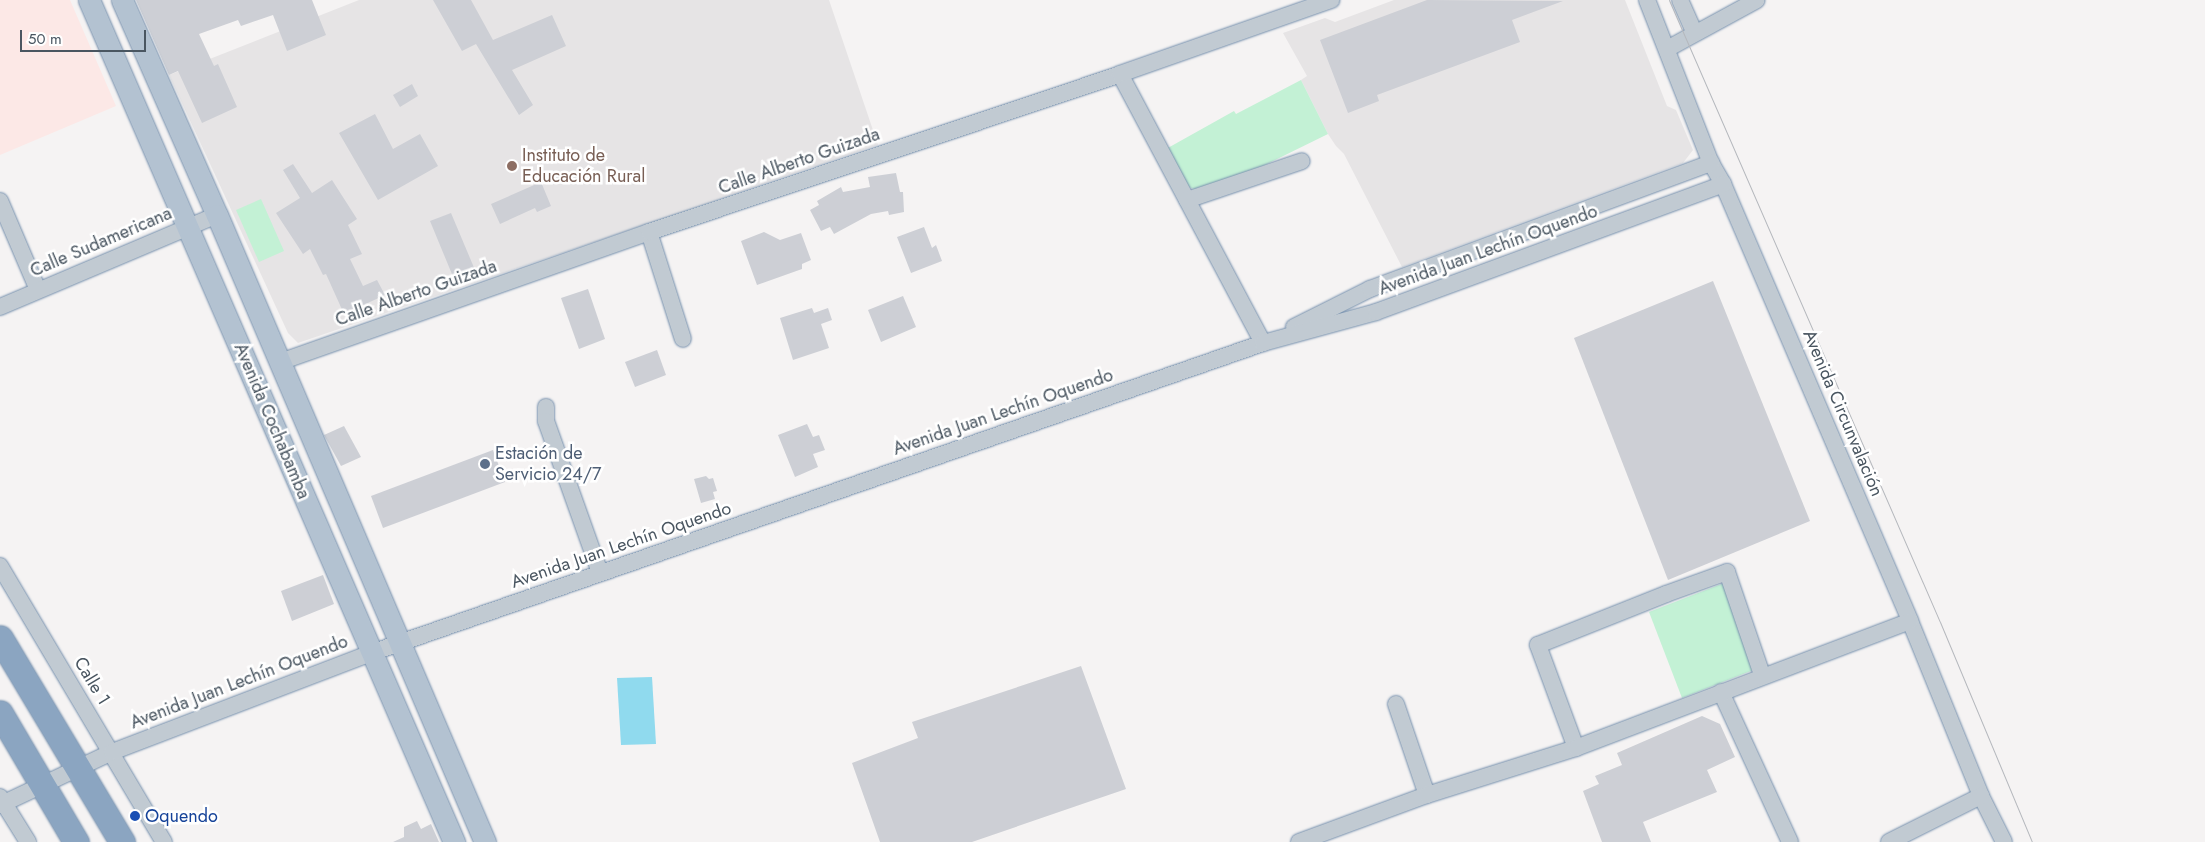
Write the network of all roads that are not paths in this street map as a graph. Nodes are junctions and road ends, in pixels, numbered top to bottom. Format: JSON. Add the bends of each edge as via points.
{"nodes":[{"id":1,"x":89,"y":0,"type":"edge"},
{"id":2,"x":122,"y":0,"type":"edge"},
{"id":3,"x":1331,"y":0,"type":"edge"},
{"id":4,"x":1647,"y":0,"type":"edge"},
{"id":5,"x":1680,"y":0,"type":"edge"},
{"id":6,"x":1757,"y":0,"type":"edge"},
{"id":7,"x":1695,"y":33,"type":"junction"},
{"id":8,"x":1667,"y":49,"type":"junction"},
{"id":9,"x":1120,"y":74,"type":"junction"},
{"id":10,"x":1302,"y":161,"type":"dead end"},
{"id":11,"x":1711,"y":163,"type":"junction"},
{"id":12,"x":1723,"y":184,"type":"junction"},
{"id":13,"x":1187,"y":200,"type":"junction"},
{"id":14,"x":0,"y":201,"type":"edge"},
{"id":15,"x":218,"y":216,"type":"junction"},
{"id":16,"x":189,"y":227,"type":"junction"},
{"id":17,"x":649,"y":232,"type":"junction"},
{"id":18,"x":38,"y":290,"type":"junction"},
{"id":19,"x":0,"y":307,"type":"edge"},
{"id":20,"x":682,"y":339,"type":"dead end"},
{"id":21,"x":1263,"y":343,"type":"junction"},
{"id":22,"x":280,"y":362,"type":"junction"},
{"id":23,"x":546,"y":407,"type":"dead end"},
{"id":24,"x":0,"y":566,"type":"edge"},
{"id":25,"x":600,"y":573,"type":"junction"},
{"id":26,"x":1910,"y":621,"type":"junction"},
{"id":27,"x":0,"y":638,"type":"edge"},
{"id":28,"x":400,"y":643,"type":"junction"},
{"id":29,"x":371,"y":653,"type":"junction"},
{"id":30,"x":1762,"y":676,"type":"junction"},
{"id":31,"x":1721,"y":692,"type":"junction"},
{"id":32,"x":1396,"y":704,"type":"dead end"},
{"id":33,"x":0,"y":713,"type":"edge"},
{"id":34,"x":1576,"y":748,"type":"junction"},
{"id":35,"x":112,"y":752,"type":"junction"},
{"id":36,"x":78,"y":768,"type":"junction"},
{"id":37,"x":42,"y":786,"type":"junction"},
{"id":38,"x":1427,"y":795,"type":"junction"},
{"id":39,"x":1981,"y":796,"type":"junction"},
{"id":40,"x":1,"y":802,"type":"edge"},
{"id":41,"x":28,"y":842,"type":"edge"},
{"id":42,"x":76,"y":842,"type":"edge"},
{"id":43,"x":122,"y":842,"type":"edge"},
{"id":44,"x":164,"y":842,"type":"edge"},
{"id":45,"x":454,"y":842,"type":"edge"},
{"id":46,"x":485,"y":842,"type":"edge"},
{"id":47,"x":1299,"y":842,"type":"edge"},
{"id":48,"x":1790,"y":842,"type":"edge"},
{"id":49,"x":1889,"y":842,"type":"edge"},
{"id":50,"x":2004,"y":842,"type":"edge"}],
"edges":[{"from":1,"to":16,"type":"main road","name":"Avenida Cochabamba"},
{"from":2,"to":15,"type":"main road","name":"Avenida Cochabamba"},
{"from":3,"to":9,"type":"street","name":"Calle Alberto Guizada"},
{"from":4,"to":8,"type":"street","name":"Avenida Circunvalación"},
{"from":5,"to":7,"type":"street"},
{"from":6,"to":7,"type":"street"},
{"from":7,"to":8,"type":"street"},
{"from":8,"to":11,"type":"street","name":"Avenida Circunvalación"},
{"from":9,"to":13,"type":"street"},
{"from":9,"to":17,"type":"street","name":"Calle Alberto Guizada"},
{"from":10,"to":13,"type":"street"},
{"from":11,"to":12,"type":"street","name":"Avenida Circunvalación"},
{"from":11,"to":21,"type":"street","name":"Avenida Juan Lechín Oquendo","via":[[1370,289]]},
{"from":12,"to":21,"type":"street","name":"Avenida Juan Lechín Oquendo","via":[[1376,312]]},
{"from":12,"to":26,"type":"street","name":"Avenida Circunvalación"},
{"from":13,"to":21,"type":"street"},
{"from":14,"to":18,"type":"street"},
{"from":15,"to":16,"type":"street","name":"Calle Sudamericana"},
{"from":15,"to":22,"type":"main road","name":"Avenida Cochabamba"},
{"from":16,"to":18,"type":"street","name":"Calle Sudamericana"},
{"from":16,"to":29,"type":"main road","name":"Avenida Cochabamba"},
{"from":17,"to":20,"type":"street"},
{"from":17,"to":22,"type":"street","name":"Calle Alberto Guizada"},
{"from":18,"to":19,"type":"street","name":"Calle Sudamericana"},
{"from":21,"to":25,"type":"street","name":"Avenida Juan Lechín Oquendo"},
{"from":22,"to":28,"type":"main road","name":"Avenida Cochabamba"},
{"from":23,"to":25,"type":"street","via":[[546,421]]},
{"from":24,"to":35,"type":"street","name":"Calle 1"},
{"from":25,"to":28,"type":"street","name":"Avenida Juan Lechín Oquendo"},
{"from":26,"to":30,"type":"street"},
{"from":26,"to":39,"type":"street","name":"Avenida Circunvalación"},
{"from":27,"to":36,"type":"highway"},
{"from":28,"to":29,"type":"street","name":"Avenida Juan Lechín Oquendo"},
{"from":28,"to":46,"type":"main road","name":"Avenida Cochabamba"},
{"from":29,"to":35,"type":"street","name":"Avenida Juan Lechín Oquendo"},
{"from":29,"to":45,"type":"main road","name":"Avenida Cochabamba"},
{"from":30,"to":31,"type":"street"},
{"from":30,"to":34,"type":"street","via":[[1727,572],[1666,594],[1538,645]]},
{"from":31,"to":34,"type":"street"},
{"from":31,"to":48,"type":"street"},
{"from":32,"to":38,"type":"street"},
{"from":33,"to":37,"type":"highway"},
{"from":34,"to":38,"type":"street"},
{"from":35,"to":36,"type":"street","name":"Avenida Juan Lechín Oquendo"},
{"from":35,"to":44,"type":"street","name":"Calle 1"},
{"from":36,"to":37,"type":"street","name":"Avenida Juan Lechín Oquendo"},
{"from":36,"to":43,"type":"highway"},
{"from":37,"to":40,"type":"street","name":"Avenida Juan Lechín Oquendo"},
{"from":37,"to":42,"type":"highway"},
{"from":38,"to":47,"type":"street"},
{"from":39,"to":49,"type":"street"},
{"from":39,"to":50,"type":"street","name":"Avenida Circunvalación"},
{"from":40,"to":41,"type":"street"}]}
